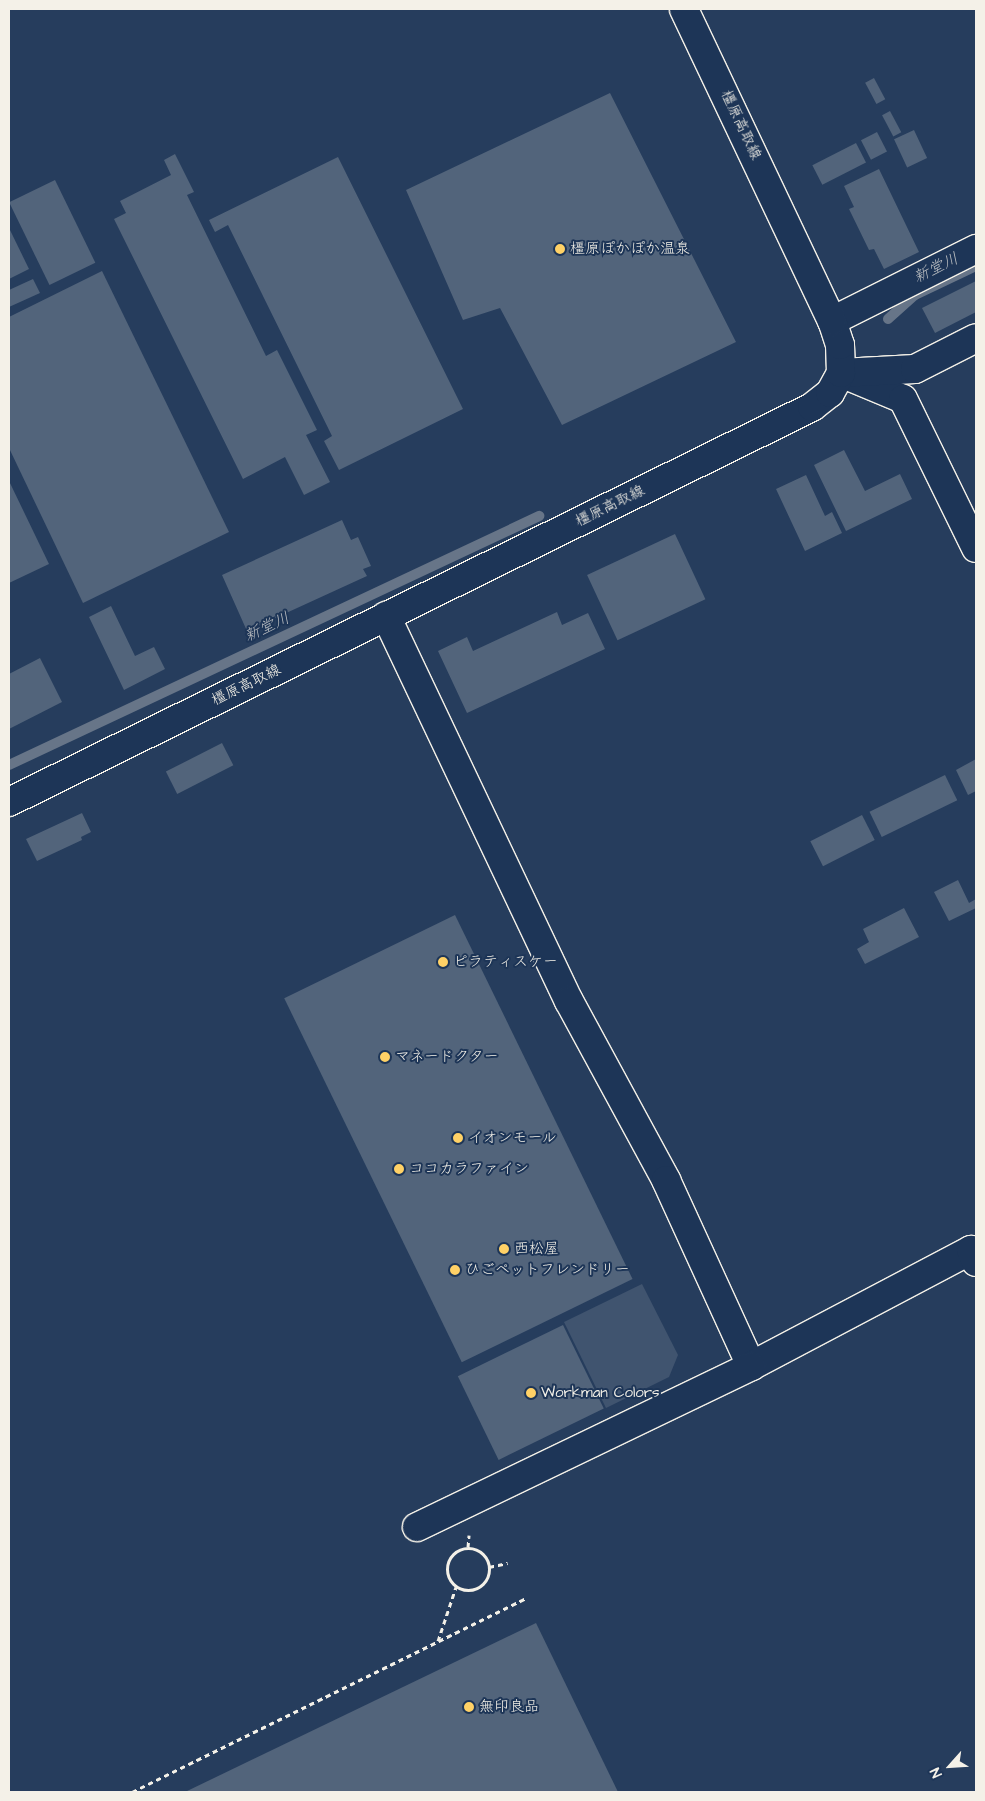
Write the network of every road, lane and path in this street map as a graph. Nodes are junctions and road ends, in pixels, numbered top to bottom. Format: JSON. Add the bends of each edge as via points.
{"nodes":[{"id":1,"x":684,"y":9,"type":"edge"},
{"id":2,"x":976,"y":249,"type":"edge"},
{"id":3,"x":832,"y":321,"type":"junction"},
{"id":4,"x":976,"y":338,"type":"edge"},
{"id":5,"x":842,"y":373,"type":"junction"},
{"id":6,"x":976,"y":548,"type":"edge"},
{"id":7,"x":386,"y":616,"type":"junction"},
{"id":8,"x":9,"y":802,"type":"edge"},
{"id":9,"x":976,"y":1262,"type":"edge"},
{"id":10,"x":751,"y":1366,"type":"junction"},
{"id":11,"x":417,"y":1527,"type":"dead end"},
{"id":12,"x":508,"y":1563,"type":"dead end"},
{"id":13,"x":490,"y":1566,"type":"junction"},
{"id":14,"x":456,"y":1587,"type":"junction"},
{"id":15,"x":525,"y":1599,"type":"dead end"},
{"id":16,"x":438,"y":1642,"type":"junction"},
{"id":17,"x":132,"y":1792,"type":"edge"}],
"edges":[{"from":1,"to":3,"type":"street","name":"橿原高取線"},
{"from":2,"to":3,"type":"street"},
{"from":3,"to":5,"type":"street","name":"橿原高取線","via":[[840,345]]},
{"from":4,"to":5,"type":"street","via":[[915,369]]},
{"from":5,"to":6,"type":"street","via":[[903,398]]},
{"from":5,"to":7,"type":"street","name":"橿原高取線","via":[[830,393],[812,407]]},
{"from":7,"to":8,"type":"street","name":"橿原高取線"},
{"from":7,"to":10,"type":"street","via":[[569,1001],[666,1180]]},
{"from":9,"to":10,"type":"street","via":[[971,1250]]},
{"from":10,"to":11,"type":"street"},
{"from":12,"to":13,"type":"path"},
{"from":13,"to":14,"type":"path","via":[[486,1580],[476,1589]]},
{"from":13,"to":14,"type":"path","via":[[479,1550],[457,1550],[446,1568]]},
{"from":14,"to":16,"type":"path"},
{"from":15,"to":16,"type":"path"},
{"from":16,"to":17,"type":"path"}]}
